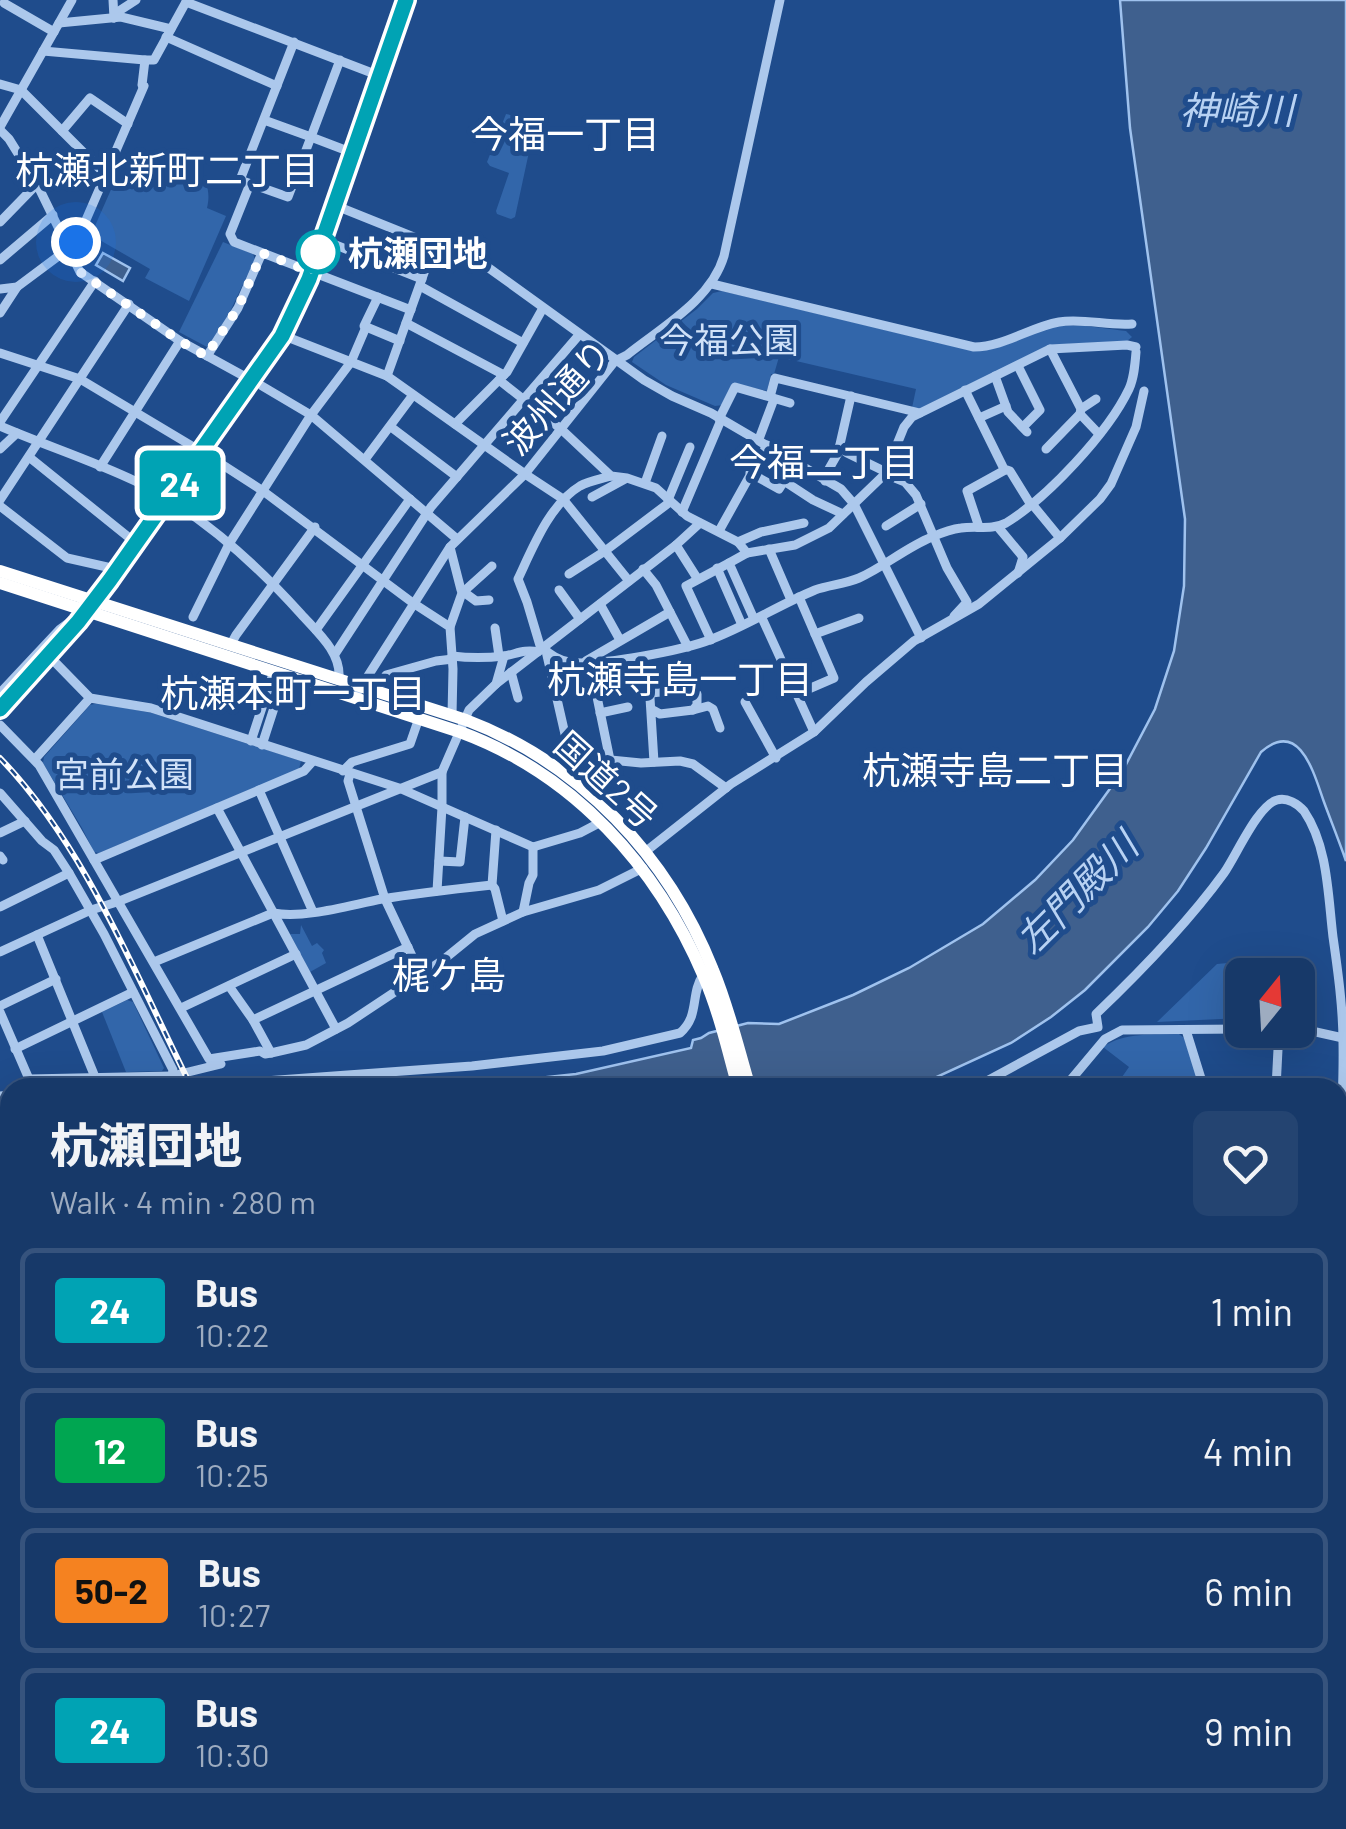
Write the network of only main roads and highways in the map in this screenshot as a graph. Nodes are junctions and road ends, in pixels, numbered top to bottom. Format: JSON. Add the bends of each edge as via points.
{"nodes":[{"id":1,"x":0,"y":571,"type":"edge"},
{"id":2,"x":0,"y":584,"type":"edge"},
{"id":3,"x":90,"y":607,"type":"junction"},
{"id":4,"x":358,"y":691,"type":"junction"},
{"id":5,"x":460,"y":723,"type":"junction"},
{"id":6,"x":719,"y":1001,"type":"junction"},
{"id":7,"x":736,"y":1078,"type":"edge"},
{"id":8,"x":746,"y":1078,"type":"edge"}],
"edges":[{"from":1,"to":3,"type":"highway","name":"国道2号"},
{"from":2,"to":3,"type":"highway","name":"国道2号"},
{"from":3,"to":4,"type":"highway","name":"国道2号","via":[[279,672]]},
{"from":3,"to":4,"type":"highway","name":"国道2号","via":[[231,644],[338,678]]},
{"from":4,"to":5,"type":"highway","name":"国道2号"},
{"from":4,"to":5,"type":"highway","name":"国道2号","via":[[419,718]]},
{"from":5,"to":6,"type":"highway","name":"国道2号","via":[[537,768],[602,822],[642,868]]},
{"from":5,"to":6,"type":"highway","name":"国道2号","via":[[513,740],[607,810],[660,870],[691,921]]},
{"from":6,"to":7,"type":"highway","name":"国道2号"},
{"from":6,"to":8,"type":"highway","name":"国道2号"}]}
